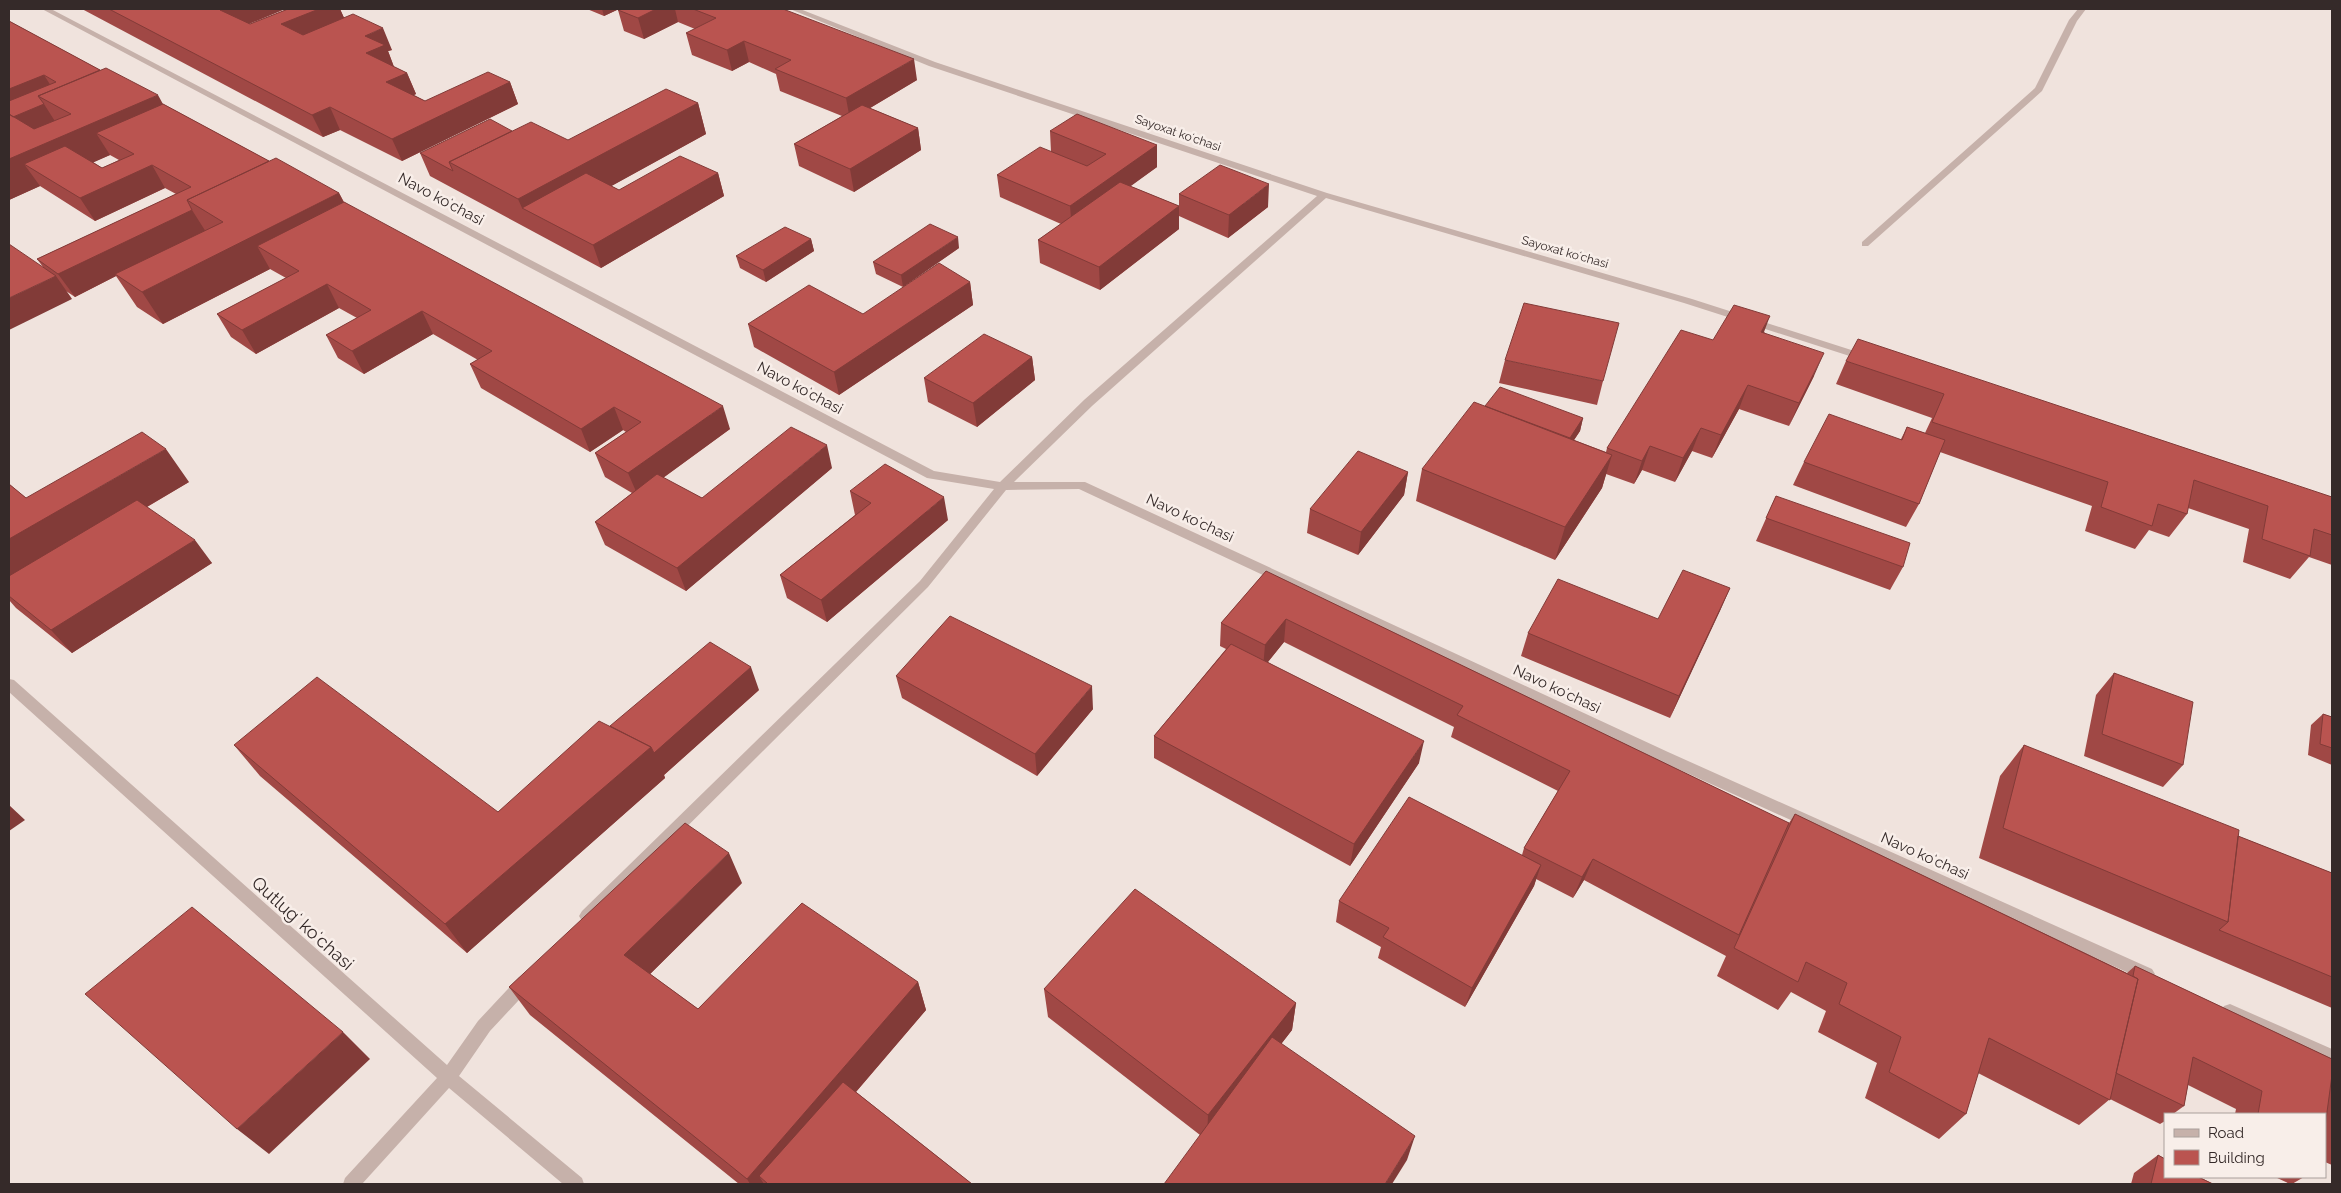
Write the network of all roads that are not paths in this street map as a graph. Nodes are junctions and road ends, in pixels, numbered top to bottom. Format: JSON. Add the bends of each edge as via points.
{"nodes":[{"id":1,"x":46,"y":9,"type":"edge"},
{"id":2,"x":794,"y":9,"type":"edge"},
{"id":3,"x":2082,"y":9,"type":"edge"},
{"id":4,"x":1324,"y":195,"type":"junction"},
{"id":5,"x":1864,"y":244,"type":"dead end"},
{"id":6,"x":1878,"y":362,"type":"edge"},
{"id":7,"x":1003,"y":486,"type":"junction"},
{"id":8,"x":9,"y":684,"type":"edge"},
{"id":9,"x":577,"y":927,"type":"edge"},
{"id":10,"x":537,"y":969,"type":"edge"},
{"id":11,"x":2154,"y":977,"type":"edge"},
{"id":12,"x":2218,"y":1006,"type":"edge"},
{"id":13,"x":2332,"y":1057,"type":"edge"},
{"id":14,"x":448,"y":1077,"type":"junction"},
{"id":15,"x":351,"y":1184,"type":"edge"},
{"id":16,"x":576,"y":1184,"type":"edge"}],
"edges":[{"from":1,"to":7,"type":"street","name":"Navo koʻchasi","via":[[930,475]]},
{"from":2,"to":4,"type":"street","name":"Sayoxat koʻchasi","via":[[932,64]]},
{"from":3,"to":5,"type":"street","via":[[2073,20],[2039,89]]},
{"from":4,"to":6,"type":"street","name":"Sayoxat koʻchasi","via":[[1688,301]]},
{"from":4,"to":7,"type":"street","via":[[1088,404]]},
{"from":7,"to":9,"type":"street","via":[[924,584]]},
{"from":7,"to":11,"type":"street","name":"Navo koʻchasi","via":[[1081,485],[1654,752]]},
{"from":8,"to":14,"type":"street","name":"Qutlugʻ koʻchasi"},
{"from":10,"to":14,"type":"street","via":[[484,1026]]},
{"from":12,"to":13,"type":"street"},
{"from":14,"to":15,"type":"street"},
{"from":14,"to":16,"type":"street","name":"Qutlugʻ koʻchasi"}]}
